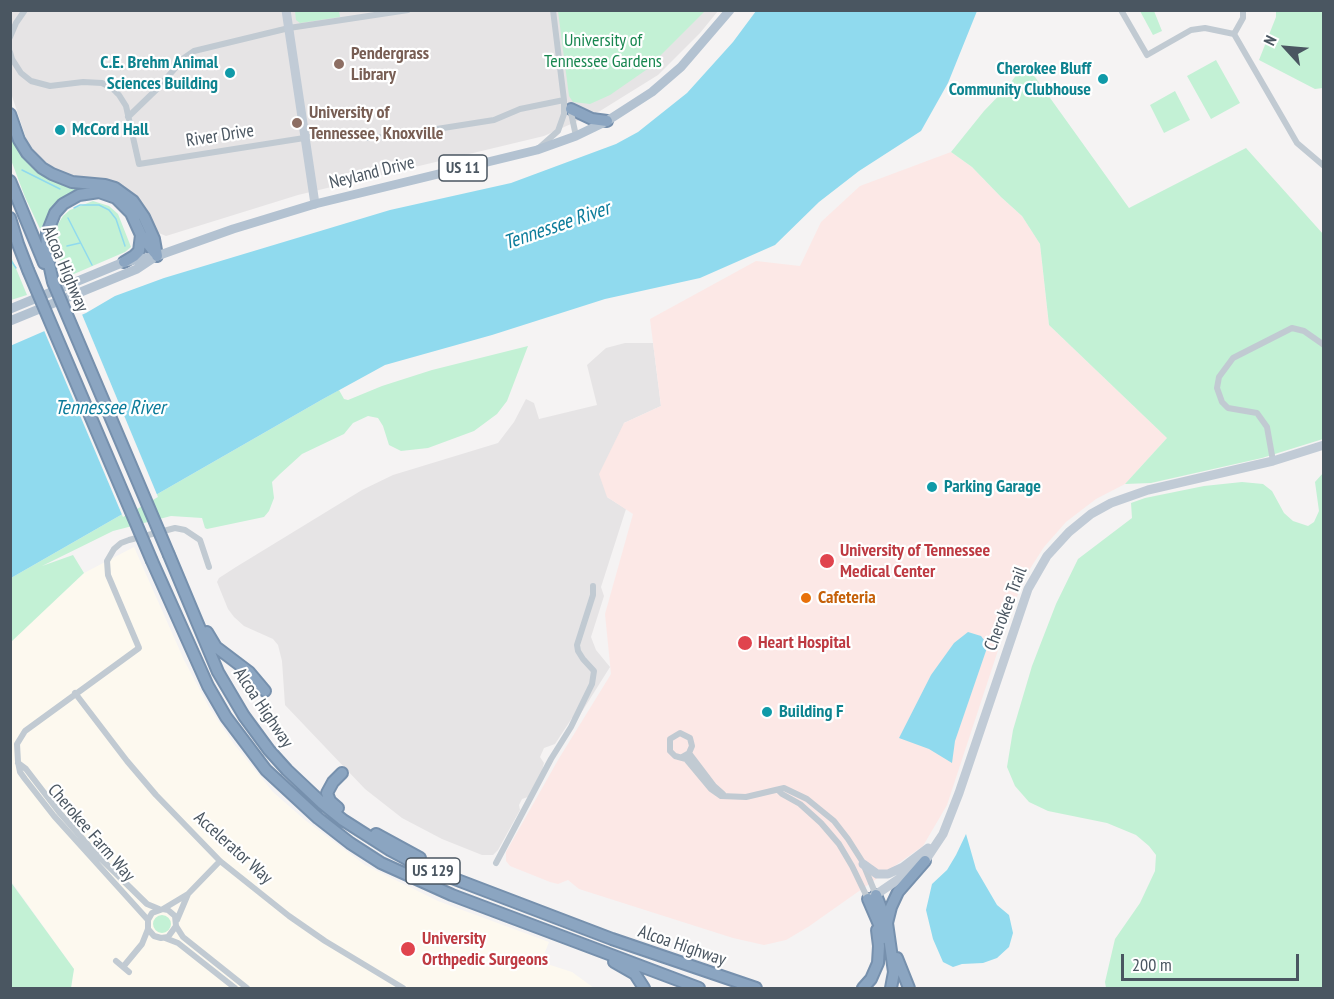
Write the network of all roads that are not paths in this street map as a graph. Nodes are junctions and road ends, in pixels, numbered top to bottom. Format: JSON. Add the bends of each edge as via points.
{"nodes":[{"id":1,"x":25,"y":10,"type":"edge"},
{"id":2,"x":286,"y":10,"type":"edge"},
{"id":3,"x":408,"y":10,"type":"edge"},
{"id":4,"x":553,"y":10,"type":"edge"},
{"id":5,"x":730,"y":10,"type":"edge"},
{"id":6,"x":1120,"y":10,"type":"edge"},
{"id":7,"x":1243,"y":10,"type":"edge"},
{"id":8,"x":289,"y":28,"type":"junction"},
{"id":9,"x":1234,"y":34,"type":"junction"},
{"id":10,"x":10,"y":37,"type":"edge"},
{"id":11,"x":10,"y":52,"type":"edge"},
{"id":12,"x":568,"y":104,"type":"junction"},
{"id":13,"x":10,"y":114,"type":"edge"},
{"id":14,"x":128,"y":117,"type":"junction"},
{"id":15,"x":607,"y":121,"type":"junction"},
{"id":16,"x":576,"y":136,"type":"junction"},
{"id":17,"x":305,"y":139,"type":"junction"},
{"id":18,"x":537,"y":150,"type":"junction"},
{"id":19,"x":1323,"y":166,"type":"edge"},
{"id":20,"x":10,"y":182,"type":"edge"},
{"id":21,"x":315,"y":204,"type":"junction"},
{"id":22,"x":10,"y":218,"type":"edge"},
{"id":23,"x":10,"y":233,"type":"edge"},
{"id":24,"x":141,"y":235,"type":"junction"},
{"id":25,"x":18,"y":244,"type":"junction"},
{"id":26,"x":157,"y":256,"type":"junction"},
{"id":27,"x":46,"y":261,"type":"junction"},
{"id":28,"x":124,"y":262,"type":"junction"},
{"id":29,"x":10,"y":309,"type":"edge"},
{"id":30,"x":10,"y":321,"type":"edge"},
{"id":31,"x":1323,"y":345,"type":"edge"},
{"id":32,"x":1323,"y":445,"type":"edge"},
{"id":33,"x":1273,"y":461,"type":"junction"},
{"id":34,"x":209,"y":567,"type":"dead end"},
{"id":35,"x":177,"y":574,"type":"junction"},
{"id":36,"x":593,"y":586,"type":"dead end"},
{"id":37,"x":265,"y":692,"type":"dead end"},
{"id":38,"x":75,"y":693,"type":"junction"},
{"id":39,"x":690,"y":753,"type":"junction"},
{"id":40,"x":682,"y":757,"type":"junction"},
{"id":41,"x":18,"y":762,"type":"junction"},
{"id":42,"x":342,"y":773,"type":"dead end"},
{"id":43,"x":778,"y":790,"type":"junction"},
{"id":44,"x":729,"y":797,"type":"junction"},
{"id":45,"x":943,"y":834,"type":"junction"},
{"id":46,"x":220,"y":861,"type":"junction"},
{"id":47,"x":925,"y":861,"type":"junction"},
{"id":48,"x":496,"y":863,"type":"dead end"},
{"id":49,"x":863,"y":864,"type":"junction"},
{"id":50,"x":465,"y":884,"type":"junction"},
{"id":51,"x":188,"y":894,"type":"junction"},
{"id":52,"x":872,"y":897,"type":"junction"},
{"id":53,"x":161,"y":909,"type":"junction"},
{"id":54,"x":874,"y":915,"type":"junction"},
{"id":55,"x":512,"y":917,"type":"junction"},
{"id":56,"x":148,"y":920,"type":"junction"},
{"id":57,"x":887,"y":923,"type":"junction"},
{"id":58,"x":176,"y":924,"type":"junction"},
{"id":59,"x":148,"y":928,"type":"junction"},
{"id":60,"x":161,"y":938,"type":"junction"},
{"id":61,"x":141,"y":944,"type":"junction"},
{"id":62,"x":116,"y":961,"type":"dead end"},
{"id":63,"x":123,"y":967,"type":"junction"},
{"id":64,"x":129,"y":972,"type":"dead end"},
{"id":65,"x":398,"y":987,"type":"edge"},
{"id":66,"x":235,"y":988,"type":"edge"},
{"id":67,"x":247,"y":988,"type":"edge"},
{"id":68,"x":644,"y":988,"type":"edge"},
{"id":69,"x":699,"y":988,"type":"edge"},
{"id":70,"x":756,"y":988,"type":"edge"},
{"id":71,"x":863,"y":988,"type":"edge"},
{"id":72,"x":884,"y":988,"type":"edge"},
{"id":73,"x":891,"y":988,"type":"edge"},
{"id":74,"x":909,"y":988,"type":"edge"}],
"edges":[{"from":1,"to":10,"type":"street"},
{"from":2,"to":8,"type":"street"},
{"from":3,"to":8,"type":"street"},
{"from":4,"to":12,"type":"street"},
{"from":5,"to":15,"type":"main road","name":"Neyland Drive","number":"US 11","via":[[681,67],[652,92]]},
{"from":6,"to":9,"type":"street","via":[[1147,55],[1191,30],[1205,28]]},
{"from":7,"to":9,"type":"street"},
{"from":8,"to":14,"type":"street","via":[[194,51]]},
{"from":8,"to":17,"type":"street"},
{"from":9,"to":19,"type":"street","via":[[1297,143]]},
{"from":11,"to":14,"type":"street","via":[[21,73],[31,81],[50,86],[102,82],[119,94]]},
{"from":12,"to":15,"type":"highway","via":[[592,119]]},
{"from":12,"to":16,"type":"street"},
{"from":12,"to":17,"type":"street","name":"River Drive","via":[[520,109],[495,120],[386,137],[345,133]]},
{"from":12,"to":18,"type":"street","via":[[558,131]]},
{"from":13,"to":26,"type":"highway","via":[[19,140],[42,168],[72,182],[115,188],[133,201],[144,217]]},
{"from":14,"to":17,"type":"street","name":"River Drive","via":[[139,164]]},
{"from":15,"to":16,"type":"main road","name":"Neyland Drive","number":"US 11"},
{"from":16,"to":18,"type":"main road","name":"Neyland Drive","number":"US 11"},
{"from":17,"to":21,"type":"street"},
{"from":18,"to":21,"type":"main road","name":"Neyland Drive","number":"US 11"},
{"from":20,"to":27,"type":"highway","name":"Alcoa Highway","number":"US 129"},
{"from":21,"to":26,"type":"main road","name":"Neyland Drive","number":"US 11"},
{"from":22,"to":25,"type":"highway","name":"Alcoa Highway","number":"US 129"},
{"from":23,"to":25,"type":"highway"},
{"from":24,"to":26,"type":"highway"},
{"from":24,"to":27,"type":"highway","via":[[131,213],[116,198],[99,192],[79,195],[63,204],[50,222]]},
{"from":24,"to":28,"type":"highway","via":[[139,251]]},
{"from":25,"to":55,"type":"highway","name":"Alcoa Highway","number":"US 129","bridge":true,"via":[[152,561],[207,686],[226,717],[266,770],[350,843],[381,863],[437,889]]},
{"from":26,"to":28,"type":"main road","name":"Neyland Drive","number":"US 11"},
{"from":26,"to":30,"type":"main road","name":"Neyland Drive","number":"US 11","via":[[137,269]]},
{"from":27,"to":35,"type":"highway","name":"Alcoa Highway","number":"US 129","bridge":true},
{"from":28,"to":29,"type":"main road","name":"Neyland Drive","number":"US 11"},
{"from":31,"to":33,"type":"street","via":[[1304,331],[1292,328],[1233,358],[1219,377],[1217,388],[1222,402],[1228,408],[1257,413],[1267,427]]},
{"from":32,"to":33,"type":"street","name":"Cherokee Trail"},
{"from":33,"to":45,"type":"street","name":"Cherokee Trail","via":[[1111,502],[1090,514],[1056,545],[1028,589]]},
{"from":34,"to":38,"type":"street","via":[[200,540],[175,528],[129,540],[114,549],[107,561],[108,575],[139,648]]},
{"from":35,"to":37,"type":"highway","via":[[185,582],[216,647],[249,672]]},
{"from":35,"to":50,"type":"highway","name":"Alcoa Highway","number":"US 129","via":[[218,672],[244,716],[287,770],[322,803],[370,838],[418,865]]},
{"from":36,"to":48,"type":"street","via":[[577,645],[594,671],[592,684]]},
{"from":38,"to":41,"type":"street","via":[[25,731],[17,744]]},
{"from":38,"to":46,"type":"street","name":"Accelerator Way","via":[[156,795]]},
{"from":39,"to":40,"type":"street"},
{"from":39,"to":40,"type":"street","via":[[690,738],[676,734],[668,747],[672,754]]},
{"from":39,"to":44,"type":"street","via":[[714,786]]},
{"from":40,"to":44,"type":"street","via":[[716,794]]},
{"from":41,"to":53,"type":"street","name":"Cherokee Farm Way","via":[[97,855],[147,904]]},
{"from":41,"to":56,"type":"street","name":"Cherokee Farm Way","via":[[20,772],[54,816]]},
{"from":42,"to":50,"type":"highway","via":[[327,793],[336,807]]},
{"from":43,"to":44,"type":"street"},
{"from":43,"to":49,"type":"street","via":[[801,794],[834,821]]},
{"from":43,"to":52,"type":"street","via":[[821,823]]},
{"from":45,"to":47,"type":"street","name":"Cherokee Trail"},
{"from":45,"to":49,"type":"street","via":[[924,853],[894,873],[877,874]]},
{"from":46,"to":51,"type":"street"},
{"from":46,"to":65,"type":"street","name":"Accelerator Way","via":[[325,941]]},
{"from":47,"to":52,"type":"street","name":"Cherokee Trail"},
{"from":47,"to":57,"type":"highway","via":[[898,892]]},
{"from":49,"to":52,"type":"street"},
{"from":50,"to":70,"type":"highway","name":"Alcoa Highway","number":"US 129"},
{"from":51,"to":53,"type":"street"},
{"from":51,"to":58,"type":"street"},
{"from":52,"to":54,"type":"highway"},
{"from":52,"to":57,"type":"highway"},
{"from":53,"to":56,"type":"street"},
{"from":53,"to":58,"type":"street","via":[[172,913]]},
{"from":54,"to":71,"type":"highway","via":[[878,963]]},
{"from":54,"to":72,"type":"highway","via":[[885,947],[888,973]]},
{"from":55,"to":68,"type":"highway","via":[[598,954],[635,974]]},
{"from":55,"to":69,"type":"highway","name":"Alcoa Highway","number":"US 129"},
{"from":56,"to":59,"type":"street"},
{"from":57,"to":73,"type":"highway","via":[[894,972]]},
{"from":57,"to":74,"type":"highway"},
{"from":58,"to":60,"type":"street","via":[[172,934]]},
{"from":58,"to":67,"type":"street","via":[[183,937]]},
{"from":59,"to":60,"type":"street"},
{"from":59,"to":61,"type":"street"},
{"from":60,"to":61,"type":"street"},
{"from":60,"to":66,"type":"street","via":[[178,943]]},
{"from":61,"to":63,"type":"street"},
{"from":62,"to":63,"type":"street"},
{"from":63,"to":64,"type":"street"}]}
